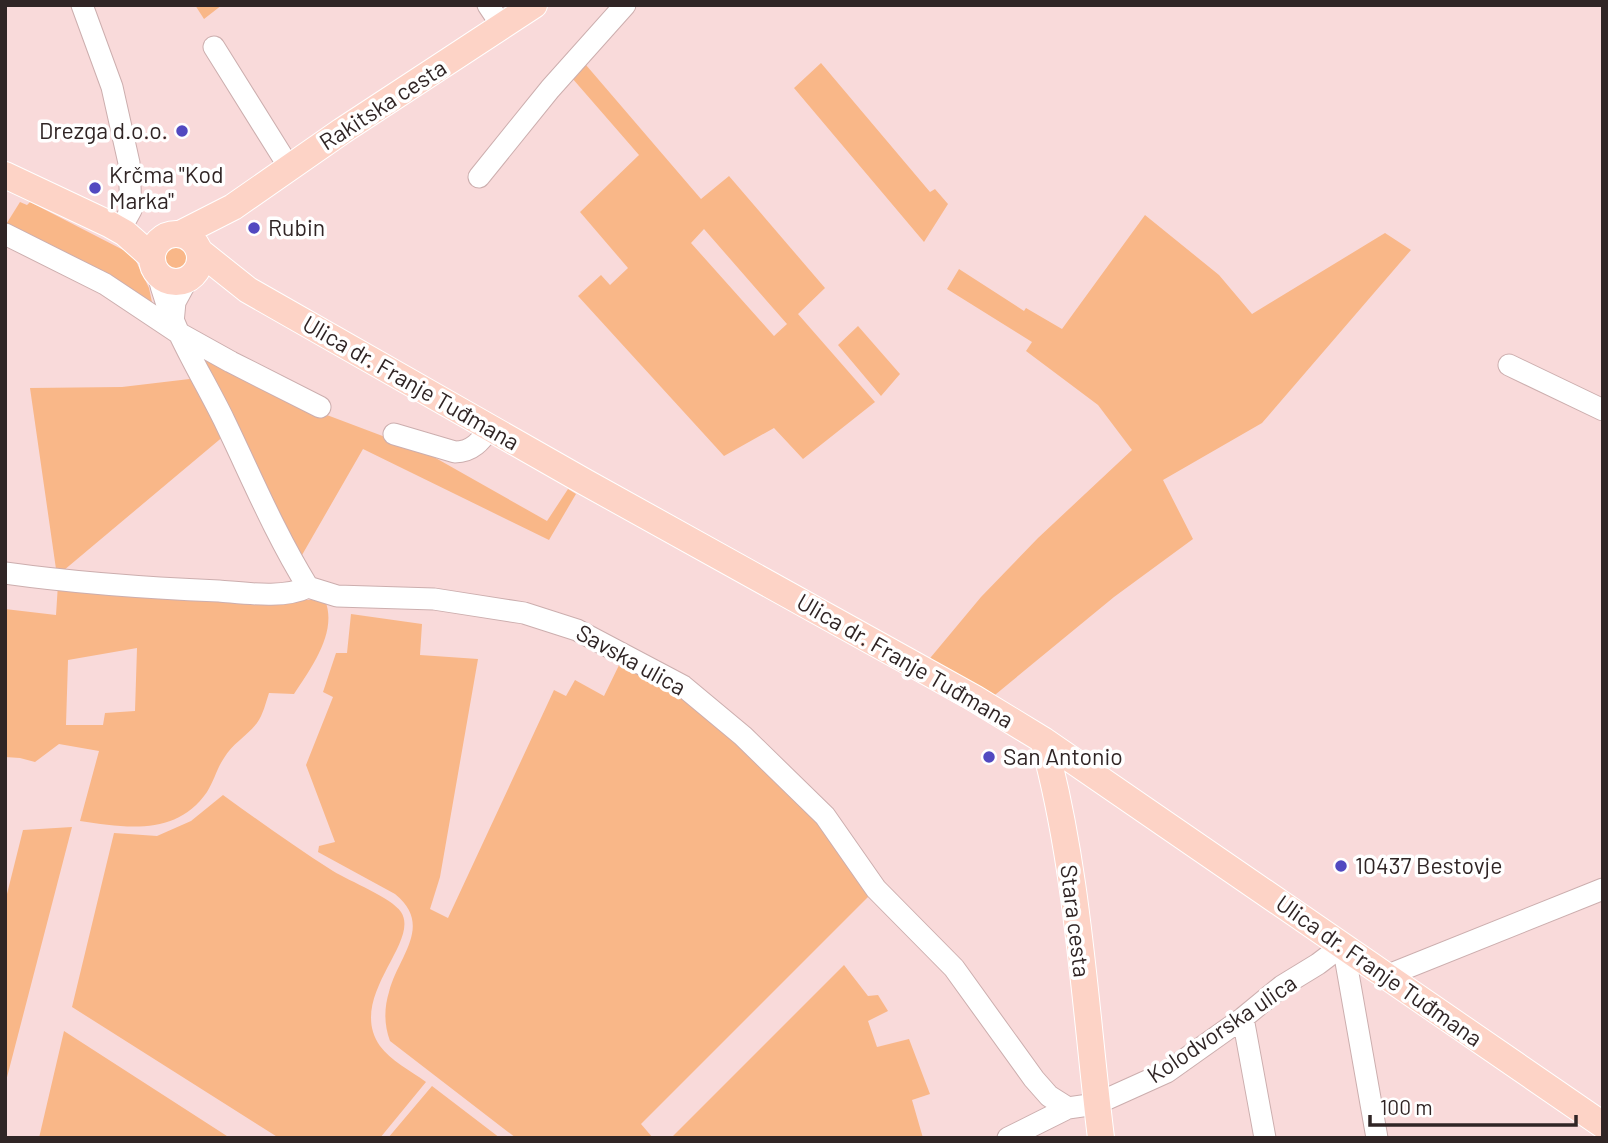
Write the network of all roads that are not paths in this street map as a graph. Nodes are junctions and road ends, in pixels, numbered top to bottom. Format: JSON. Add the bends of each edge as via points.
{"nodes":[{"id":1,"x":82,"y":5,"type":"edge"},
{"id":2,"x":534,"y":5,"type":"edge"},
{"id":3,"x":625,"y":5,"type":"edge"},
{"id":4,"x":495,"y":16,"type":"edge"},
{"id":5,"x":214,"y":47,"type":"dead end"},
{"id":6,"x":289,"y":167,"type":"junction"},
{"id":7,"x":479,"y":177,"type":"dead end"},
{"id":8,"x":8,"y":182,"type":"edge"},
{"id":9,"x":122,"y":232,"type":"junction"},
{"id":10,"x":5,"y":234,"type":"edge"},
{"id":11,"x":170,"y":251,"type":"junction"},
{"id":12,"x":188,"y":278,"type":"junction"},
{"id":13,"x":248,"y":290,"type":"junction"},
{"id":14,"x":175,"y":328,"type":"junction"},
{"id":15,"x":1509,"y":365,"type":"dead end"},
{"id":16,"x":320,"y":407,"type":"dead end"},
{"id":17,"x":1603,"y":410,"type":"edge"},
{"id":18,"x":490,"y":428,"type":"junction"},
{"id":19,"x":394,"y":434,"type":"dead end"},
{"id":20,"x":5,"y":573,"type":"edge"},
{"id":21,"x":308,"y":587,"type":"junction"},
{"id":22,"x":1043,"y":740,"type":"junction"},
{"id":23,"x":1603,"y":889,"type":"edge"},
{"id":24,"x":1343,"y":945,"type":"junction"},
{"id":25,"x":1386,"y":976,"type":"junction"},
{"id":26,"x":1243,"y":1018,"type":"junction"},
{"id":27,"x":1096,"y":1104,"type":"junction"},
{"id":28,"x":1068,"y":1108,"type":"junction"},
{"id":29,"x":1595,"y":1127,"type":"edge"},
{"id":30,"x":1007,"y":1138,"type":"edge"},
{"id":31,"x":1101,"y":1138,"type":"edge"},
{"id":32,"x":1265,"y":1138,"type":"edge"},
{"id":33,"x":1377,"y":1138,"type":"edge"}],
"edges":[{"from":1,"to":9,"type":"street","via":[[112,87],[129,163],[131,210]]},
{"from":2,"to":4,"type":"main road","name":"Rakitska cesta"},
{"from":3,"to":7,"type":"street"},
{"from":4,"to":6,"type":"main road","name":"Rakitska cesta"},
{"from":5,"to":6,"type":"street"},
{"from":6,"to":11,"type":"main road","name":"Rakitska cesta"},
{"from":8,"to":9,"type":"main road","name":"Ulica dr. Franje Tuđmana"},
{"from":9,"to":11,"type":"main road","name":"Ulica dr. Franje Tuđmana"},
{"from":10,"to":14,"type":"street","via":[[105,284]]},
{"from":11,"to":12,"type":"main road","name":"Rakitska cesta","via":[[197,268]]},
{"from":11,"to":13,"type":"main road","name":"Ulica dr. Franje Tuđmana"},
{"from":11,"to":14,"type":"street","via":[[164,302]]},
{"from":12,"to":13,"type":"main road","name":"Ulica dr. Franje Tuđmana"},
{"from":12,"to":14,"type":"street","via":[[175,302]]},
{"from":13,"to":18,"type":"main road","name":"Ulica dr. Franje Tuđmana"},
{"from":14,"to":16,"type":"street"},
{"from":14,"to":21,"type":"street"},
{"from":15,"to":17,"type":"street"},
{"from":18,"to":19,"type":"street","via":[[465,452]]},
{"from":18,"to":22,"type":"main road","name":"Ulica dr. Franje Tuđmana"},
{"from":20,"to":21,"type":"street","via":[[185,590],[288,594]]},
{"from":21,"to":28,"type":"street","name":"Savska ulica","via":[[337,596],[434,599],[524,613],[577,630],[683,686],[743,736],[825,816],[876,889],[954,968],[1034,1079]]},
{"from":22,"to":24,"type":"main road","name":"Ulica dr. Franje Tuđmana"},
{"from":22,"to":27,"type":"main road","name":"Stara cesta","via":[[1068,864]]},
{"from":23,"to":25,"type":"street"},
{"from":24,"to":25,"type":"main road","name":"Ulica dr. Franje Tuđmana"},
{"from":24,"to":26,"type":"street","name":"Kolodvorska ulica"},
{"from":24,"to":33,"type":"street"},
{"from":25,"to":29,"type":"main road","name":"Ulica dr. Franje Tuđmana"},
{"from":26,"to":27,"type":"street","name":"Kolodvorska ulica","via":[[1167,1072]]},
{"from":26,"to":32,"type":"street"},
{"from":27,"to":28,"type":"street","name":"Kolodvorska ulica"},
{"from":27,"to":31,"type":"main road","name":"Stara cesta"},
{"from":28,"to":30,"type":"street","name":"Kolodvorska ulica"}]}
